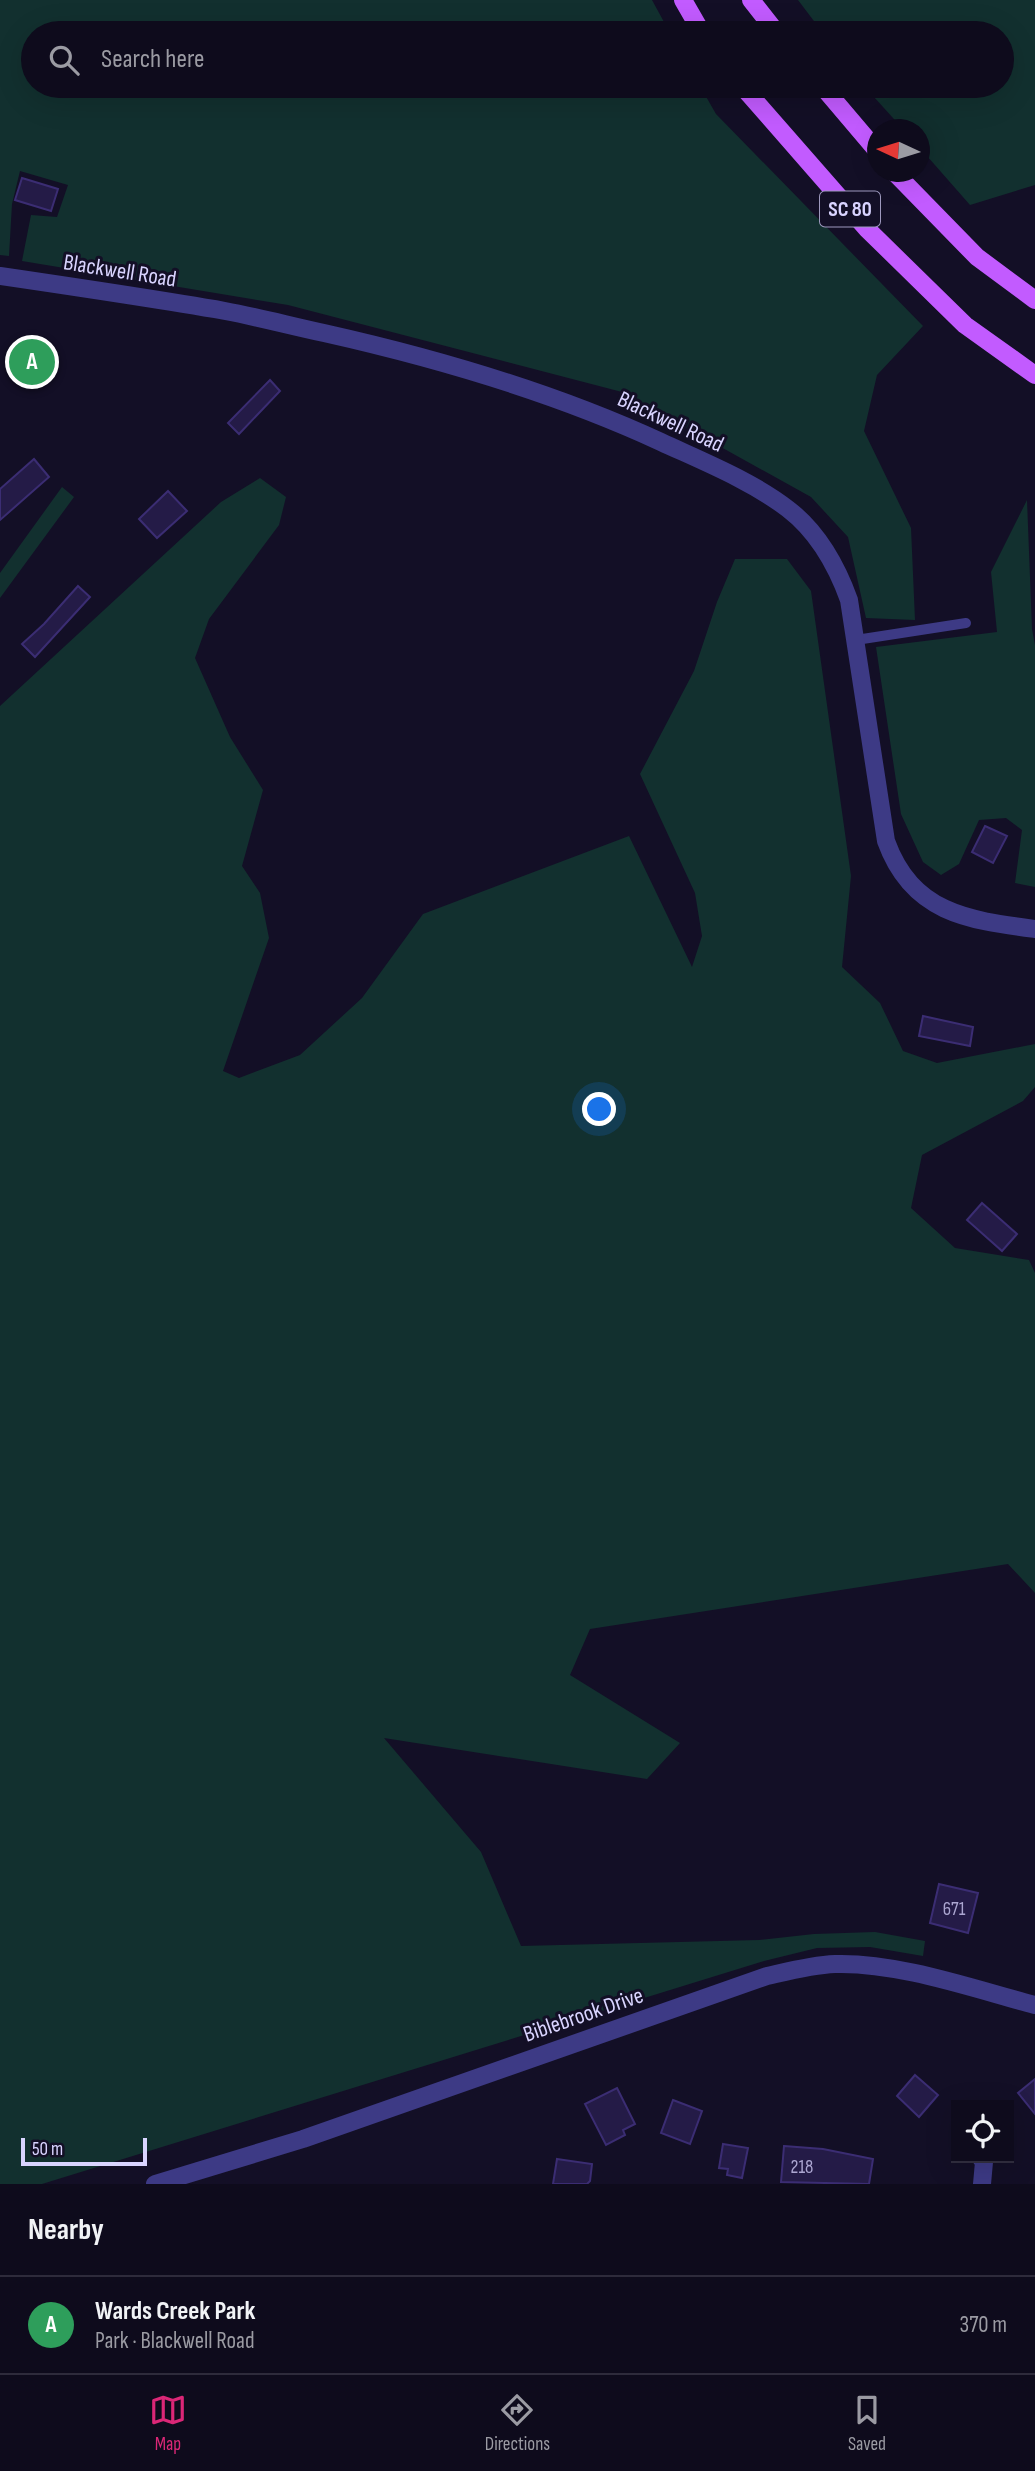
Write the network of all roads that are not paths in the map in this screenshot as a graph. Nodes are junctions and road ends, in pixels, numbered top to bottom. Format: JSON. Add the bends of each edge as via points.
{"nodes":[{"id":1,"x":683,"y":0,"type":"edge"},
{"id":2,"x":751,"y":0,"type":"edge"},
{"id":3,"x":695,"y":21,"type":"edge"},
{"id":4,"x":768,"y":21,"type":"edge"},
{"id":5,"x":752,"y":98,"type":"edge"},
{"id":6,"x":832,"y":98,"type":"edge"},
{"id":7,"x":867,"y":140,"type":"edge"},
{"id":8,"x":904,"y":182,"type":"edge"},
{"id":9,"x":0,"y":276,"type":"edge"},
{"id":10,"x":1035,"y":300,"type":"edge"},
{"id":11,"x":1035,"y":375,"type":"edge"},
{"id":12,"x":966,"y":623,"type":"dead end"},
{"id":13,"x":856,"y":640,"type":"junction"},
{"id":14,"x":1035,"y":929,"type":"edge"},
{"id":15,"x":1035,"y":2005,"type":"edge"},
{"id":16,"x":984,"y":2163,"type":"edge"},
{"id":17,"x":155,"y":2184,"type":"edge"},
{"id":18,"x":982,"y":2184,"type":"edge"}],
"edges":[{"from":1,"to":3,"type":"main road"},
{"from":2,"to":4,"type":"main road"},
{"from":5,"to":11,"type":"main road","number":"SC 80","via":[[867,229],[965,325]]},
{"from":6,"to":7,"type":"main road"},
{"from":8,"to":10,"type":"main road","number":"SC 80","via":[[977,257]]},
{"from":9,"to":13,"type":"street","name":"Blackwell Road","via":[[228,312],[355,340],[481,373],[626,425],[764,494],[798,518],[826,550],[839,574]]},
{"from":12,"to":13,"type":"lane"},
{"from":13,"to":14,"type":"street","name":"Blackwell Road","via":[[887,841],[901,873],[928,900],[962,917]]},
{"from":15,"to":17,"type":"street","name":"Biblebrook Drive","via":[[870,1966],[800,1968],[303,2139]]},
{"from":16,"to":18,"type":"street"}]}
